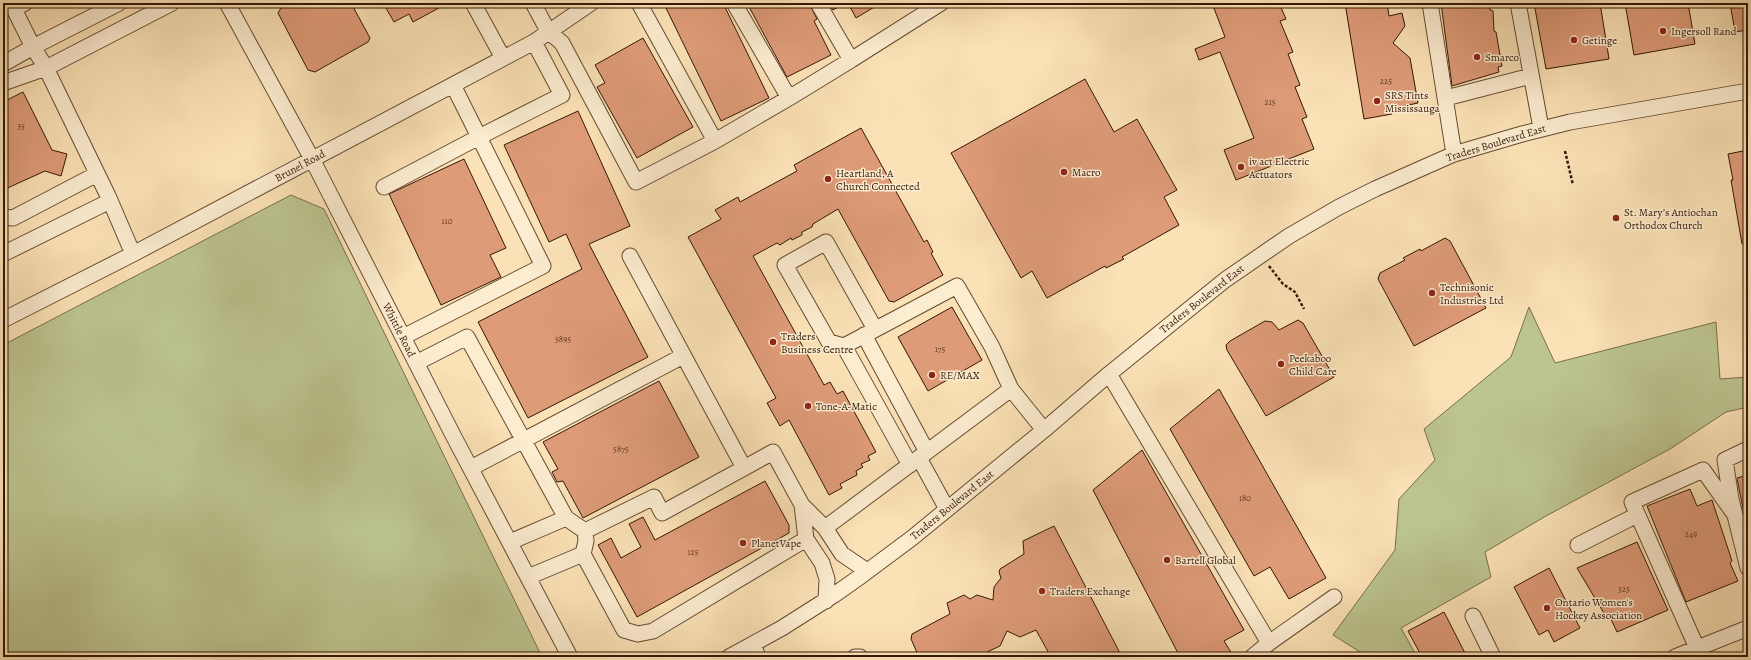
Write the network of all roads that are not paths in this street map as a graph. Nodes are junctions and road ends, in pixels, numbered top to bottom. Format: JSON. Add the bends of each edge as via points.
{"nodes":[{"id":1,"x":25,"y":3,"type":"edge"},
{"id":2,"x":119,"y":3,"type":"edge"},
{"id":3,"x":172,"y":3,"type":"edge"},
{"id":4,"x":227,"y":3,"type":"edge"},
{"id":5,"x":474,"y":3,"type":"edge"},
{"id":6,"x":533,"y":3,"type":"edge"},
{"id":7,"x":591,"y":3,"type":"edge"},
{"id":8,"x":639,"y":3,"type":"edge"},
{"id":9,"x":734,"y":3,"type":"edge"},
{"id":10,"x":818,"y":3,"type":"edge"},
{"id":11,"x":941,"y":3,"type":"edge"},
{"id":12,"x":1430,"y":3,"type":"edge"},
{"id":13,"x":1518,"y":3,"type":"edge"},
{"id":14,"x":548,"y":32,"type":"junction"},
{"id":15,"x":534,"y":42,"type":"junction"},
{"id":16,"x":33,"y":47,"type":"junction"},
{"id":17,"x":503,"y":58,"type":"junction"},
{"id":18,"x":851,"y":60,"type":"junction"},
{"id":19,"x":3,"y":64,"type":"edge"},
{"id":20,"x":46,"y":68,"type":"junction"},
{"id":21,"x":1531,"y":76,"type":"junction"},
{"id":22,"x":3,"y":83,"type":"edge"},
{"id":23,"x":453,"y":85,"type":"junction"},
{"id":24,"x":1748,"y":91,"type":"edge"},
{"id":25,"x":789,"y":98,"type":"junction"},
{"id":26,"x":1446,"y":98,"type":"junction"},
{"id":27,"x":1541,"y":128,"type":"junction"},
{"id":28,"x":479,"y":138,"type":"junction"},
{"id":29,"x":715,"y":141,"type":"junction"},
{"id":30,"x":1454,"y":154,"type":"junction"},
{"id":31,"x":312,"y":159,"type":"junction"},
{"id":32,"x":97,"y":174,"type":"junction"},
{"id":33,"x":384,"y":187,"type":"dead end"},
{"id":34,"x":110,"y":201,"type":"junction"},
{"id":35,"x":3,"y":217,"type":"edge"},
{"id":36,"x":3,"y":254,"type":"edge"},
{"id":37,"x":133,"y":254,"type":"junction"},
{"id":38,"x":630,"y":256,"type":"dead end"},
{"id":39,"x":3,"y":320,"type":"edge"},
{"id":40,"x":870,"y":332,"type":"junction"},
{"id":41,"x":403,"y":337,"type":"junction"},
{"id":42,"x":844,"y":346,"type":"junction"},
{"id":43,"x":683,"y":356,"type":"junction"},
{"id":44,"x":416,"y":363,"type":"junction"},
{"id":45,"x":1109,"y":374,"type":"junction"},
{"id":46,"x":1011,"y":389,"type":"junction"},
{"id":47,"x":1044,"y":430,"type":"junction"},
{"id":48,"x":523,"y":440,"type":"junction"},
{"id":49,"x":1748,"y":449,"type":"edge"},
{"id":50,"x":919,"y":458,"type":"junction"},
{"id":51,"x":470,"y":468,"type":"junction"},
{"id":52,"x":744,"y":468,"type":"junction"},
{"id":53,"x":802,"y":505,"type":"junction"},
{"id":54,"x":947,"y":509,"type":"junction"},
{"id":55,"x":1637,"y":515,"type":"junction"},
{"id":56,"x":1735,"y":515,"type":"junction"},
{"id":57,"x":566,"y":518,"type":"junction"},
{"id":58,"x":825,"y":528,"type":"junction"},
{"id":59,"x":585,"y":531,"type":"junction"},
{"id":60,"x":806,"y":539,"type":"junction"},
{"id":61,"x":510,"y":542,"type":"junction"},
{"id":62,"x":1578,"y":545,"type":"dead end"},
{"id":63,"x":583,"y":554,"type":"junction"},
{"id":64,"x":1748,"y":568,"type":"edge"},
{"id":65,"x":867,"y":571,"type":"junction"},
{"id":66,"x":528,"y":577,"type":"junction"},
{"id":67,"x":1334,"y":597,"type":"dead end"},
{"id":68,"x":826,"y":601,"type":"junction"},
{"id":69,"x":1473,"y":616,"type":"dead end"},
{"id":70,"x":1748,"y":628,"type":"edge"},
{"id":71,"x":1269,"y":644,"type":"junction"},
{"id":72,"x":1697,"y":648,"type":"junction"},
{"id":73,"x":756,"y":650,"type":"edge"},
{"id":74,"x":570,"y":657,"type":"edge"},
{"id":75,"x":730,"y":657,"type":"edge"},
{"id":76,"x":855,"y":657,"type":"edge"},
{"id":77,"x":860,"y":657,"type":"edge"},
{"id":78,"x":1252,"y":657,"type":"edge"},
{"id":79,"x":1493,"y":657,"type":"edge"},
{"id":80,"x":1675,"y":657,"type":"edge"}],
"edges":[{"from":1,"to":16,"type":"street","via":[[14,9]]},
{"from":2,"to":16,"type":"street"},
{"from":3,"to":20,"type":"street"},
{"from":4,"to":31,"type":"street","name":"Whittle Road"},
{"from":5,"to":17,"type":"street"},
{"from":6,"to":14,"type":"street"},
{"from":7,"to":14,"type":"street","name":"Brunel Road"},
{"from":8,"to":29,"type":"street"},
{"from":9,"to":25,"type":"street"},
{"from":10,"to":18,"type":"street"},
{"from":11,"to":18,"type":"street"},
{"from":12,"to":26,"type":"street"},
{"from":13,"to":21,"type":"street"},
{"from":14,"to":15,"type":"street","name":"Brunel Road"},
{"from":14,"to":29,"type":"street","via":[[562,43],[636,182]]},
{"from":15,"to":17,"type":"street","name":"Brunel Road"},
{"from":15,"to":28,"type":"street","via":[[562,95]]},
{"from":16,"to":19,"type":"street"},
{"from":16,"to":20,"type":"street"},
{"from":17,"to":23,"type":"street","name":"Brunel Road"},
{"from":18,"to":25,"type":"street"},
{"from":20,"to":22,"type":"street"},
{"from":20,"to":32,"type":"street"},
{"from":21,"to":26,"type":"street"},
{"from":21,"to":27,"type":"street"},
{"from":23,"to":28,"type":"street"},
{"from":23,"to":31,"type":"street","name":"Brunel Road"},
{"from":24,"to":27,"type":"street","name":"Traders Boulevard East"},
{"from":25,"to":29,"type":"street"},
{"from":26,"to":30,"type":"street"},
{"from":27,"to":30,"type":"street","name":"Traders Boulevard East"},
{"from":28,"to":33,"type":"street"},
{"from":28,"to":41,"type":"street","via":[[543,266]]},
{"from":30,"to":45,"type":"street","name":"Traders Boulevard East","via":[[1375,189],[1288,236],[1202,298]]},
{"from":31,"to":37,"type":"street","name":"Brunel Road"},
{"from":31,"to":41,"type":"street","name":"Whittle Road"},
{"from":32,"to":34,"type":"street"},
{"from":32,"to":35,"type":"street","via":[[13,218]]},
{"from":34,"to":36,"type":"street"},
{"from":34,"to":37,"type":"street"},
{"from":37,"to":39,"type":"street","name":"Brunel Road"},
{"from":38,"to":43,"type":"street"},
{"from":40,"to":42,"type":"street"},
{"from":40,"to":42,"type":"street","via":[[826,242],[785,264],[829,342]]},
{"from":40,"to":46,"type":"street","via":[[957,286],[992,347]]},
{"from":40,"to":50,"type":"street"},
{"from":41,"to":44,"type":"street","name":"Whittle Road"},
{"from":42,"to":50,"type":"street"},
{"from":43,"to":48,"type":"street"},
{"from":43,"to":52,"type":"street"},
{"from":44,"to":48,"type":"street","via":[[467,337]]},
{"from":44,"to":51,"type":"street","name":"Whittle Road"},
{"from":45,"to":47,"type":"street","name":"Traders Boulevard East"},
{"from":45,"to":71,"type":"street"},
{"from":46,"to":47,"type":"street"},
{"from":46,"to":50,"type":"street"},
{"from":47,"to":54,"type":"street","name":"Traders Boulevard East"},
{"from":48,"to":51,"type":"street"},
{"from":48,"to":57,"type":"street"},
{"from":49,"to":56,"type":"street","via":[[1725,460]]},
{"from":50,"to":54,"type":"street"},
{"from":50,"to":58,"type":"street"},
{"from":51,"to":61,"type":"street","name":"Whittle Road"},
{"from":52,"to":53,"type":"street","via":[[773,452]]},
{"from":52,"to":59,"type":"street","via":[[662,513],[654,497]]},
{"from":53,"to":58,"type":"street"},
{"from":53,"to":60,"type":"street"},
{"from":54,"to":65,"type":"street","name":"Traders Boulevard East"},
{"from":55,"to":56,"type":"street","via":[[1632,502],[1703,470]]},
{"from":55,"to":62,"type":"street"},
{"from":55,"to":72,"type":"street"},
{"from":56,"to":64,"type":"street"},
{"from":57,"to":59,"type":"street"},
{"from":57,"to":61,"type":"street"},
{"from":58,"to":65,"type":"street","via":[[842,554]]},
{"from":59,"to":63,"type":"street"},
{"from":60,"to":63,"type":"street","via":[[653,631],[638,634],[624,630]]},
{"from":60,"to":68,"type":"street","via":[[822,563],[827,579]]},
{"from":61,"to":66,"type":"street","name":"Whittle Road"},
{"from":63,"to":66,"type":"street"},
{"from":65,"to":68,"type":"street","name":"Traders Boulevard East"},
{"from":66,"to":74,"type":"street","name":"Whittle Road"},
{"from":67,"to":71,"type":"street"},
{"from":68,"to":73,"type":"street","name":"Traders Boulevard East"},
{"from":69,"to":79,"type":"street"},
{"from":70,"to":72,"type":"street"},
{"from":71,"to":78,"type":"street"},
{"from":72,"to":80,"type":"street"},
{"from":73,"to":75,"type":"street","name":"Traders Boulevard East"},
{"from":76,"to":77,"type":"street"}]}
